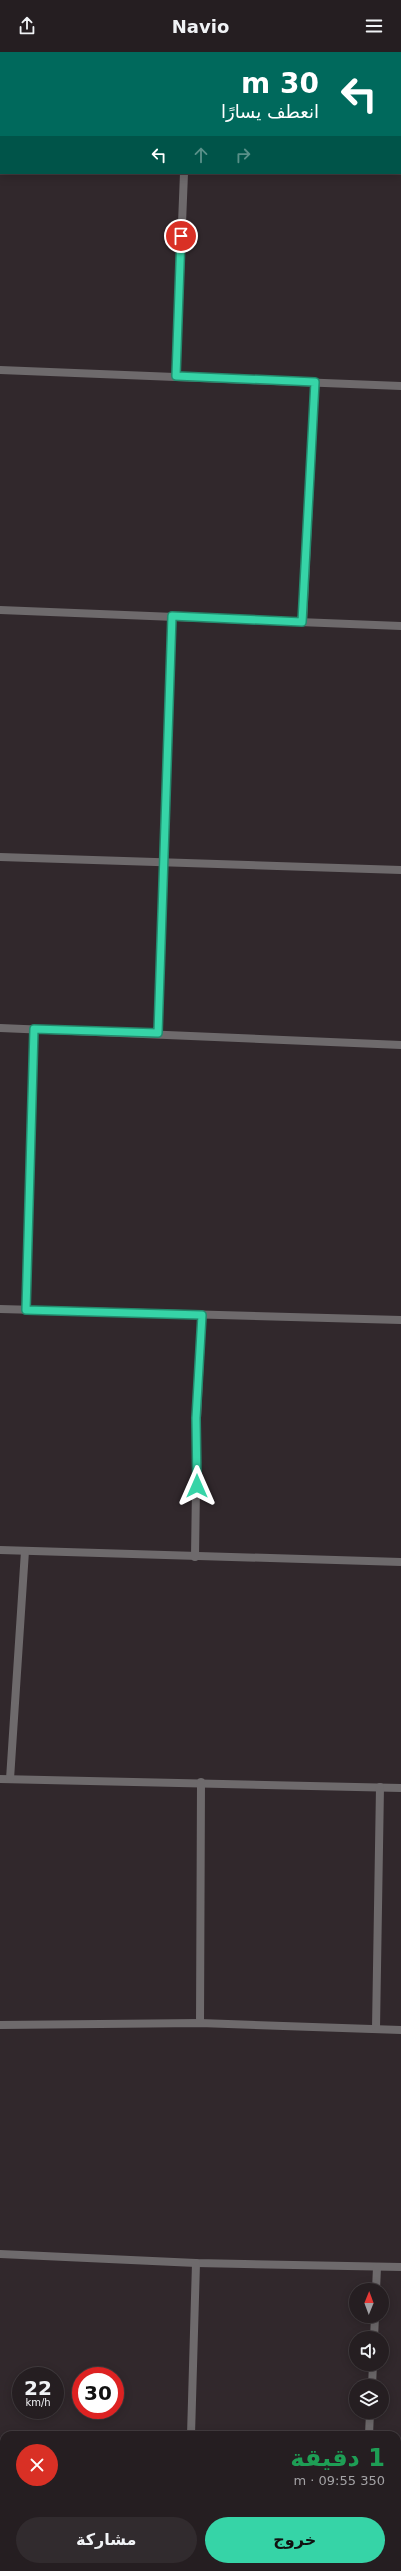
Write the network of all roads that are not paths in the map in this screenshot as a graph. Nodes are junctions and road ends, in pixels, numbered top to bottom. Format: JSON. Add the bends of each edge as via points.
{"nodes":[{"id":1,"x":184,"y":174,"type":"edge"},
{"id":2,"x":0,"y":370,"type":"edge"},
{"id":3,"x":176,"y":376,"type":"junction"},
{"id":4,"x":315,"y":382,"type":"junction"},
{"id":5,"x":401,"y":386,"type":"edge"},
{"id":6,"x":0,"y":610,"type":"edge"},
{"id":7,"x":172,"y":616,"type":"junction"},
{"id":8,"x":302,"y":622,"type":"junction"},
{"id":9,"x":401,"y":626,"type":"edge"},
{"id":10,"x":0,"y":856,"type":"edge"},
{"id":11,"x":163,"y":862,"type":"junction"},
{"id":12,"x":401,"y":870,"type":"edge"},
{"id":13,"x":0,"y":1028,"type":"edge"},
{"id":14,"x":34,"y":1029,"type":"junction"},
{"id":15,"x":158,"y":1033,"type":"junction"},
{"id":16,"x":401,"y":1045,"type":"edge"},
{"id":17,"x":0,"y":1309,"type":"edge"},
{"id":18,"x":26,"y":1310,"type":"junction"},
{"id":19,"x":202,"y":1315,"type":"junction"},
{"id":20,"x":401,"y":1320,"type":"edge"},
{"id":21,"x":0,"y":1550,"type":"edge"},
{"id":22,"x":24,"y":1551,"type":"junction"},
{"id":23,"x":195,"y":1556,"type":"junction"},
{"id":24,"x":401,"y":1562,"type":"edge"},
{"id":25,"x":0,"y":1779,"type":"edge"},
{"id":26,"x":10,"y":1779,"type":"junction"},
{"id":27,"x":201,"y":1782,"type":"junction"},
{"id":28,"x":380,"y":1787,"type":"junction"},
{"id":29,"x":401,"y":1788,"type":"edge"},
{"id":30,"x":200,"y":2023,"type":"junction"},
{"id":31,"x":0,"y":2025,"type":"edge"},
{"id":32,"x":376,"y":2028,"type":"junction"},
{"id":33,"x":401,"y":2030,"type":"edge"},
{"id":34,"x":0,"y":2254,"type":"edge"},
{"id":35,"x":196,"y":2263,"type":"junction"},
{"id":36,"x":377,"y":2267,"type":"junction"},
{"id":37,"x":401,"y":2267,"type":"edge"},
{"id":38,"x":376,"y":2283,"type":"edge"},
{"id":39,"x":370,"y":2419,"type":"edge"},
{"id":40,"x":191,"y":2431,"type":"edge"},
{"id":41,"x":369,"y":2431,"type":"edge"}],
"edges":[{"from":1,"to":3,"type":"street"},
{"from":2,"to":3,"type":"street"},
{"from":3,"to":4,"type":"street"},
{"from":4,"to":5,"type":"street"},
{"from":4,"to":8,"type":"street"},
{"from":6,"to":7,"type":"street"},
{"from":7,"to":8,"type":"street"},
{"from":7,"to":11,"type":"street"},
{"from":8,"to":9,"type":"street"},
{"from":10,"to":11,"type":"street"},
{"from":11,"to":12,"type":"street"},
{"from":11,"to":15,"type":"street"},
{"from":13,"to":14,"type":"street"},
{"from":14,"to":15,"type":"street"},
{"from":14,"to":18,"type":"street"},
{"from":15,"to":16,"type":"street"},
{"from":17,"to":18,"type":"street"},
{"from":18,"to":19,"type":"street"},
{"from":19,"to":20,"type":"street"},
{"from":19,"to":23,"type":"street","via":[[196,1418]]},
{"from":21,"to":22,"type":"street"},
{"from":22,"to":23,"type":"street"},
{"from":22,"to":26,"type":"street"},
{"from":23,"to":24,"type":"street"},
{"from":25,"to":26,"type":"street"},
{"from":26,"to":27,"type":"street"},
{"from":27,"to":28,"type":"street"},
{"from":27,"to":30,"type":"street"},
{"from":28,"to":29,"type":"street"},
{"from":28,"to":32,"type":"street"},
{"from":30,"to":31,"type":"street"},
{"from":30,"to":32,"type":"street"},
{"from":32,"to":33,"type":"street"},
{"from":34,"to":35,"type":"street"},
{"from":35,"to":36,"type":"street"},
{"from":35,"to":40,"type":"street"},
{"from":36,"to":37,"type":"street"},
{"from":36,"to":38,"type":"street"},
{"from":39,"to":41,"type":"street"}]}
